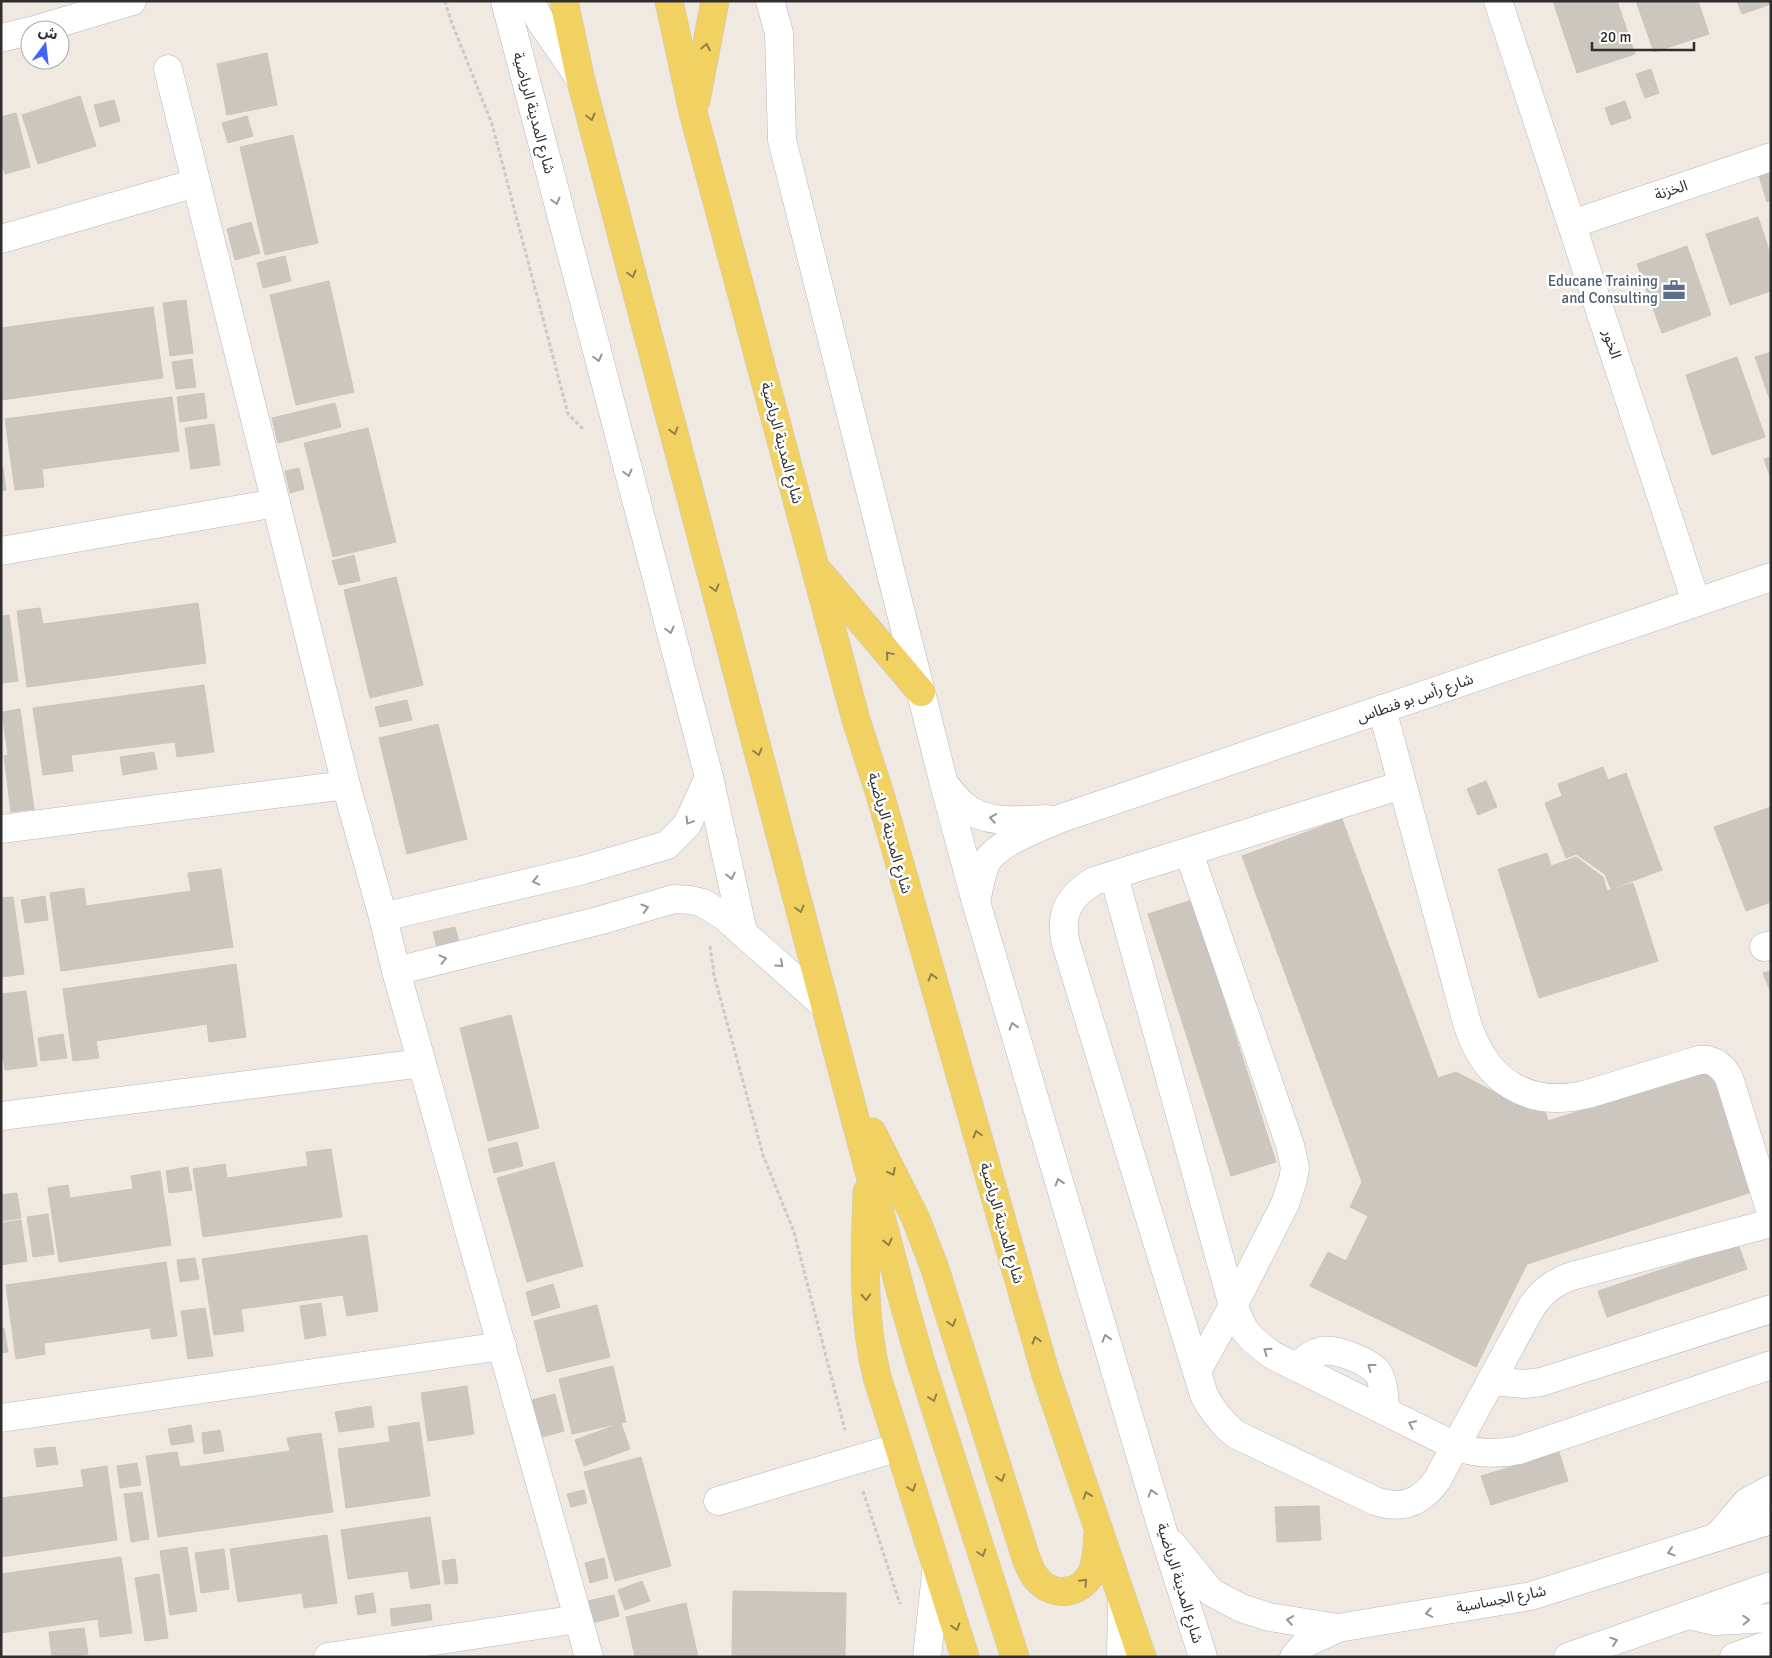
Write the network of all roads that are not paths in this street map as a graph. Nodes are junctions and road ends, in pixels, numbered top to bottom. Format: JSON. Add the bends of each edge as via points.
{"nodes":[{"id":1,"x":132,"y":1,"type":"edge"},
{"id":2,"x":505,"y":1,"type":"edge"},
{"id":3,"x":530,"y":1,"type":"edge"},
{"id":4,"x":564,"y":1,"type":"edge"},
{"id":5,"x":669,"y":1,"type":"edge"},
{"id":6,"x":714,"y":1,"type":"edge"},
{"id":7,"x":770,"y":1,"type":"edge"},
{"id":8,"x":1498,"y":1,"type":"edge"},
{"id":9,"x":68,"y":20,"type":"edge"},
{"id":10,"x":20,"y":33,"type":"edge"},
{"id":11,"x":1,"y":38,"type":"edge"},
{"id":12,"x":168,"y":69,"type":"dead end"},
{"id":13,"x":581,"y":81,"type":"junction"},
{"id":14,"x":693,"y":112,"type":"junction"},
{"id":15,"x":1771,"y":157,"type":"edge"},
{"id":16,"x":196,"y":183,"type":"junction"},
{"id":17,"x":1572,"y":224,"type":"junction"},
{"id":18,"x":1,"y":240,"type":"edge"},
{"id":19,"x":276,"y":503,"type":"junction"},
{"id":20,"x":1,"y":551,"type":"edge"},
{"id":21,"x":815,"y":568,"type":"junction"},
{"id":22,"x":1771,"y":577,"type":"edge"},
{"id":23,"x":1696,"y":602,"type":"junction"},
{"id":24,"x":921,"y":692,"type":"junction"},
{"id":25,"x":1382,"y":709,"type":"junction"},
{"id":26,"x":709,"y":777,"type":"junction"},
{"id":27,"x":346,"y":784,"type":"junction"},
{"id":28,"x":944,"y":784,"type":"junction"},
{"id":29,"x":1402,"y":786,"type":"junction"},
{"id":30,"x":1059,"y":819,"type":"junction"},
{"id":31,"x":1,"y":829,"type":"edge"},
{"id":32,"x":1189,"y":853,"type":"junction"},
{"id":33,"x":1114,"y":876,"type":"junction"},
{"id":34,"x":976,"y":902,"type":"junction"},
{"id":35,"x":383,"y":917,"type":"junction"},
{"id":36,"x":743,"y":932,"type":"junction"},
{"id":37,"x":396,"y":971,"type":"junction"},
{"id":38,"x":825,"y":1006,"type":"junction"},
{"id":39,"x":422,"y":1063,"type":"junction"},
{"id":40,"x":845,"y":1082,"type":"junction"},
{"id":41,"x":1,"y":1116,"type":"edge"},
{"id":42,"x":868,"y":1161,"type":"junction"},
{"id":43,"x":1771,"y":1212,"type":"edge"},
{"id":44,"x":1771,"y":1223,"type":"edge"},
{"id":45,"x":1233,"y":1306,"type":"junction"},
{"id":46,"x":1771,"y":1309,"type":"edge"},
{"id":47,"x":502,"y":1346,"type":"junction"},
{"id":48,"x":1771,"y":1365,"type":"edge"},
{"id":49,"x":1197,"y":1371,"type":"junction"},
{"id":50,"x":1491,"y":1381,"type":"junction"},
{"id":51,"x":1,"y":1418,"type":"edge"},
{"id":52,"x":1456,"y":1446,"type":"junction"},
{"id":53,"x":899,"y":1447,"type":"junction"},
{"id":54,"x":1771,"y":1489,"type":"edge"},
{"id":55,"x":718,"y":1502,"type":"dead end"},
{"id":56,"x":1771,"y":1520,"type":"edge"},
{"id":57,"x":1099,"y":1528,"type":"junction"},
{"id":58,"x":1164,"y":1535,"type":"junction"},
{"id":59,"x":1717,"y":1537,"type":"junction"},
{"id":60,"x":937,"y":1564,"type":"junction"},
{"id":61,"x":1771,"y":1586,"type":"edge"},
{"id":62,"x":1121,"y":1594,"type":"junction"},
{"id":63,"x":1686,"y":1615,"type":"junction"},
{"id":64,"x":1771,"y":1618,"type":"edge"},
{"id":65,"x":578,"y":1619,"type":"junction"},
{"id":66,"x":1338,"y":1628,"type":"junction"},
{"id":67,"x":1771,"y":1644,"type":"edge"},
{"id":68,"x":328,"y":1657,"type":"edge"},
{"id":69,"x":589,"y":1657,"type":"edge"},
{"id":70,"x":927,"y":1657,"type":"edge"},
{"id":71,"x":965,"y":1657,"type":"edge"},
{"id":72,"x":1015,"y":1657,"type":"edge"},
{"id":73,"x":1121,"y":1657,"type":"edge"},
{"id":74,"x":1142,"y":1657,"type":"edge"},
{"id":75,"x":1203,"y":1657,"type":"edge"},
{"id":76,"x":1294,"y":1657,"type":"edge"},
{"id":77,"x":1568,"y":1657,"type":"edge"},
{"id":78,"x":1734,"y":1657,"type":"edge"}],
"edges":[{"from":1,"to":9,"type":"street"},
{"from":2,"to":26,"type":"street","name":"شارع المدينة الرياضية","one_way":true},
{"from":3,"to":13,"type":"street"},
{"from":4,"to":13,"type":"main road"},
{"from":5,"to":14,"type":"main road","name":"شارع المدينة الرياضية"},
{"from":14,"to":6,"type":"main road","one_way":true},
{"from":7,"to":24,"type":"street","name":"شارع المدينة الرياضية","via":[[779,33],[782,140]]},
{"from":8,"to":17,"type":"street","name":"الخور"},
{"from":10,"to":11,"type":"street"},
{"from":12,"to":16,"type":"street"},
{"from":13,"to":38,"type":"main road","one_way":true},
{"from":14,"to":21,"type":"main road","name":"شارع المدينة الرياضية"},
{"from":15,"to":17,"type":"street","name":"الخزنة"},
{"from":16,"to":18,"type":"street"},
{"from":16,"to":19,"type":"street"},
{"from":17,"to":23,"type":"street","name":"الخور"},
{"from":19,"to":20,"type":"street"},
{"from":19,"to":27,"type":"street"},
{"from":24,"to":21,"type":"main road","one_way":true},
{"from":57,"to":21,"type":"main road","name":"شارع المدينة الرياضية","one_way":true,"via":[[1046,1375]]},
{"from":22,"to":23,"type":"street","name":"شارع رأس بو فنطاس"},
{"from":23,"to":25,"type":"street","name":"شارع رأس بو فنطاس"},
{"from":24,"to":28,"type":"street","name":"شارع المدينة الرياضية"},
{"from":25,"to":29,"type":"street"},
{"from":25,"to":30,"type":"street","name":"شارع رأس بو فنطاس"},
{"from":26,"to":35,"type":"street","one_way":true,"via":[[687,825],[667,845],[583,870]]},
{"from":26,"to":36,"type":"street","name":"شارع المدينة الرياضية","one_way":true},
{"from":27,"to":31,"type":"street"},
{"from":27,"to":35,"type":"street"},
{"from":30,"to":28,"type":"street","name":"شارع رأس بو فنطاس","one_way":true,"via":[[1008,820],[982,816],[963,806]]},
{"from":28,"to":34,"type":"street","name":"شارع المدينة الرياضية"},
{"from":29,"to":32,"type":"street"},
{"from":29,"to":43,"type":"street","via":[[1470,1032],[1480,1056],[1491,1070],[1519,1090],[1536,1096],[1571,1098],[1690,1061],[1716,1063],[1730,1078]]},
{"from":30,"to":34,"type":"street","name":"شارع رأس بو فنطاس","via":[[1005,845],[991,856],[986,863]]},
{"from":32,"to":33,"type":"street"},
{"from":32,"to":45,"type":"street","via":[[1294,1156],[1293,1180],[1284,1204]]},
{"from":33,"to":45,"type":"street"},
{"from":33,"to":49,"type":"street","via":[[1094,881],[1071,900],[1064,916],[1063,933]]},
{"from":58,"to":34,"type":"street","name":"شارع المدينة الرياضية","one_way":true},
{"from":35,"to":37,"type":"street"},
{"from":37,"to":36,"type":"street","one_way":true,"via":[[674,899],[703,903]]},
{"from":36,"to":38,"type":"street","one_way":true},
{"from":37,"to":39,"type":"street"},
{"from":38,"to":40,"type":"main road"},
{"from":39,"to":41,"type":"street"},
{"from":39,"to":47,"type":"street"},
{"from":40,"to":42,"type":"main road"},
{"from":40,"to":57,"type":"main road","one_way":true,"via":[[916,1219],[936,1269],[1026,1558],[1036,1578],[1055,1591],[1080,1587],[1095,1565]]},
{"from":42,"to":53,"type":"main road","one_way":true,"via":[[864,1259],[867,1321],[877,1377]]},
{"from":42,"to":72,"type":"main road","one_way":true,"via":[[921,1363]]},
{"from":44,"to":50,"type":"street","via":[[1560,1280],[1532,1306]]},
{"from":45,"to":49,"type":"street"},
{"from":52,"to":45,"type":"street","one_way":true,"via":[[1272,1355],[1244,1329]]},
{"from":46,"to":50,"type":"street","via":[[1541,1382],[1508,1384]]},
{"from":47,"to":51,"type":"street"},
{"from":47,"to":65,"type":"street"},
{"from":48,"to":52,"type":"street","via":[[1519,1450],[1487,1454]]},
{"from":49,"to":52,"type":"street","via":[[1211,1409],[1220,1422],[1235,1434],[1386,1505],[1409,1503],[1430,1490]]},
{"from":50,"to":52,"type":"street"},
{"from":53,"to":55,"type":"street"},
{"from":53,"to":60,"type":"main road","one_way":true},
{"from":54,"to":59,"type":"street","via":[[1748,1502]]},
{"from":56,"to":59,"type":"street","name":"شارع الجساسية"},
{"from":57,"to":62,"type":"main road","name":"شارع المدينة الرياضية"},
{"from":66,"to":58,"type":"street","one_way":true,"via":[[1269,1617],[1241,1608],[1211,1592]]},
{"from":58,"to":75,"type":"street","name":"شارع المدينة الرياضية"},
{"from":59,"to":66,"type":"street","name":"شارع الجساسية","one_way":true,"via":[[1531,1596]]},
{"from":60,"to":70,"type":"street"},
{"from":60,"to":71,"type":"main road","one_way":true},
{"from":61,"to":63,"type":"street"},
{"from":62,"to":73,"type":"street"},
{"from":62,"to":74,"type":"main road","name":"شارع المدينة الرياضية"},
{"from":63,"to":64,"type":"street","one_way":true,"via":[[1716,1621]]},
{"from":77,"to":63,"type":"street","one_way":true},
{"from":65,"to":68,"type":"street"},
{"from":65,"to":69,"type":"street"},
{"from":66,"to":76,"type":"street","via":[[1306,1643]]},
{"from":67,"to":78,"type":"street"}]}
